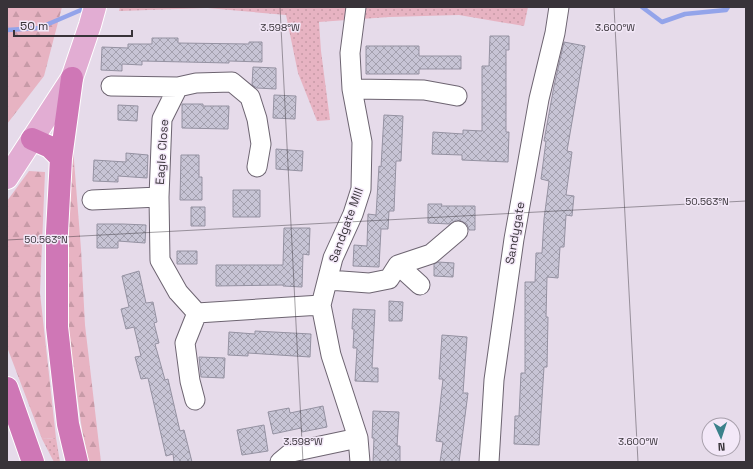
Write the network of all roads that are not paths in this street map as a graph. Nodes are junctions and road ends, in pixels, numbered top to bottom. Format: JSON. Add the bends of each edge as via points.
{"nodes":[{"id":1,"x":95,"y":7,"type":"edge"},
{"id":2,"x":356,"y":7,"type":"edge"},
{"id":3,"x":559,"y":7,"type":"edge"},
{"id":4,"x":72,"y":78,"type":"junction"},
{"id":5,"x":111,"y":86,"type":"dead end"},
{"id":6,"x":178,"y":87,"type":"junction"},
{"id":7,"x":352,"y":89,"type":"junction"},
{"id":8,"x":457,"y":96,"type":"dead end"},
{"id":9,"x":32,"y":139,"type":"junction"},
{"id":10,"x":61,"y":158,"type":"junction"},
{"id":11,"x":257,"y":168,"type":"dead end"},
{"id":12,"x":7,"y":178,"type":"edge"},
{"id":13,"x":159,"y":197,"type":"junction"},
{"id":14,"x":92,"y":200,"type":"dead end"},
{"id":15,"x":458,"y":231,"type":"dead end"},
{"id":16,"x":398,"y":265,"type":"junction"},
{"id":17,"x":328,"y":280,"type":"junction"},
{"id":18,"x":420,"y":284,"type":"dead end"},
{"id":19,"x":321,"y":305,"type":"junction"},
{"id":20,"x":197,"y":312,"type":"junction"},
{"id":21,"x":7,"y":388,"type":"edge"},
{"id":22,"x":195,"y":400,"type":"dead end"},
{"id":23,"x":358,"y":438,"type":"junction"},
{"id":24,"x":33,"y":462,"type":"edge"},
{"id":25,"x":77,"y":462,"type":"edge"},
{"id":26,"x":280,"y":462,"type":"edge"},
{"id":27,"x":360,"y":462,"type":"edge"},
{"id":28,"x":488,"y":462,"type":"edge"}],
"edges":[{"from":1,"to":4,"type":"main road"},
{"from":2,"to":7,"type":"street","name":"Sandgate MIll","via":[[350,53]]},
{"from":3,"to":28,"type":"street","name":"Sandygate","via":[[539,99],[514,239],[494,380]]},
{"from":4,"to":9,"type":"main road"},
{"from":4,"to":10,"type":"highway"},
{"from":5,"to":6,"type":"street"},
{"from":6,"to":11,"type":"street","via":[[196,83],[232,82],[250,98],[261,144]]},
{"from":6,"to":13,"type":"street","name":"Eagle Close","via":[[162,119]]},
{"from":7,"to":8,"type":"street","via":[[424,90]]},
{"from":7,"to":17,"type":"street","name":"Sandgate MIll","via":[[362,142],[361,189],[333,258]]},
{"from":9,"to":10,"type":"highway","via":[[50,147]]},
{"from":9,"to":12,"type":"main road"},
{"from":10,"to":25,"type":"highway","via":[[57,232],[57,327],[68,424]]},
{"from":13,"to":14,"type":"street","name":"Eagle Close"},
{"from":13,"to":20,"type":"street","name":"Eagle Close","via":[[160,260],[178,292]]},
{"from":15,"to":16,"type":"street","via":[[431,254]]},
{"from":16,"to":17,"type":"street","via":[[389,279],[369,282]]},
{"from":16,"to":18,"type":"street"},
{"from":17,"to":19,"type":"street","name":"Sandgate MIll"},
{"from":19,"to":20,"type":"street"},
{"from":19,"to":23,"type":"street","name":"Sandgate MIll","via":[[331,355]]},
{"from":20,"to":22,"type":"street","via":[[185,343]]},
{"from":21,"to":24,"type":"highway"},
{"from":23,"to":26,"type":"street","via":[[292,452]]},
{"from":23,"to":27,"type":"street","name":"Sandgate MIll"}]}
